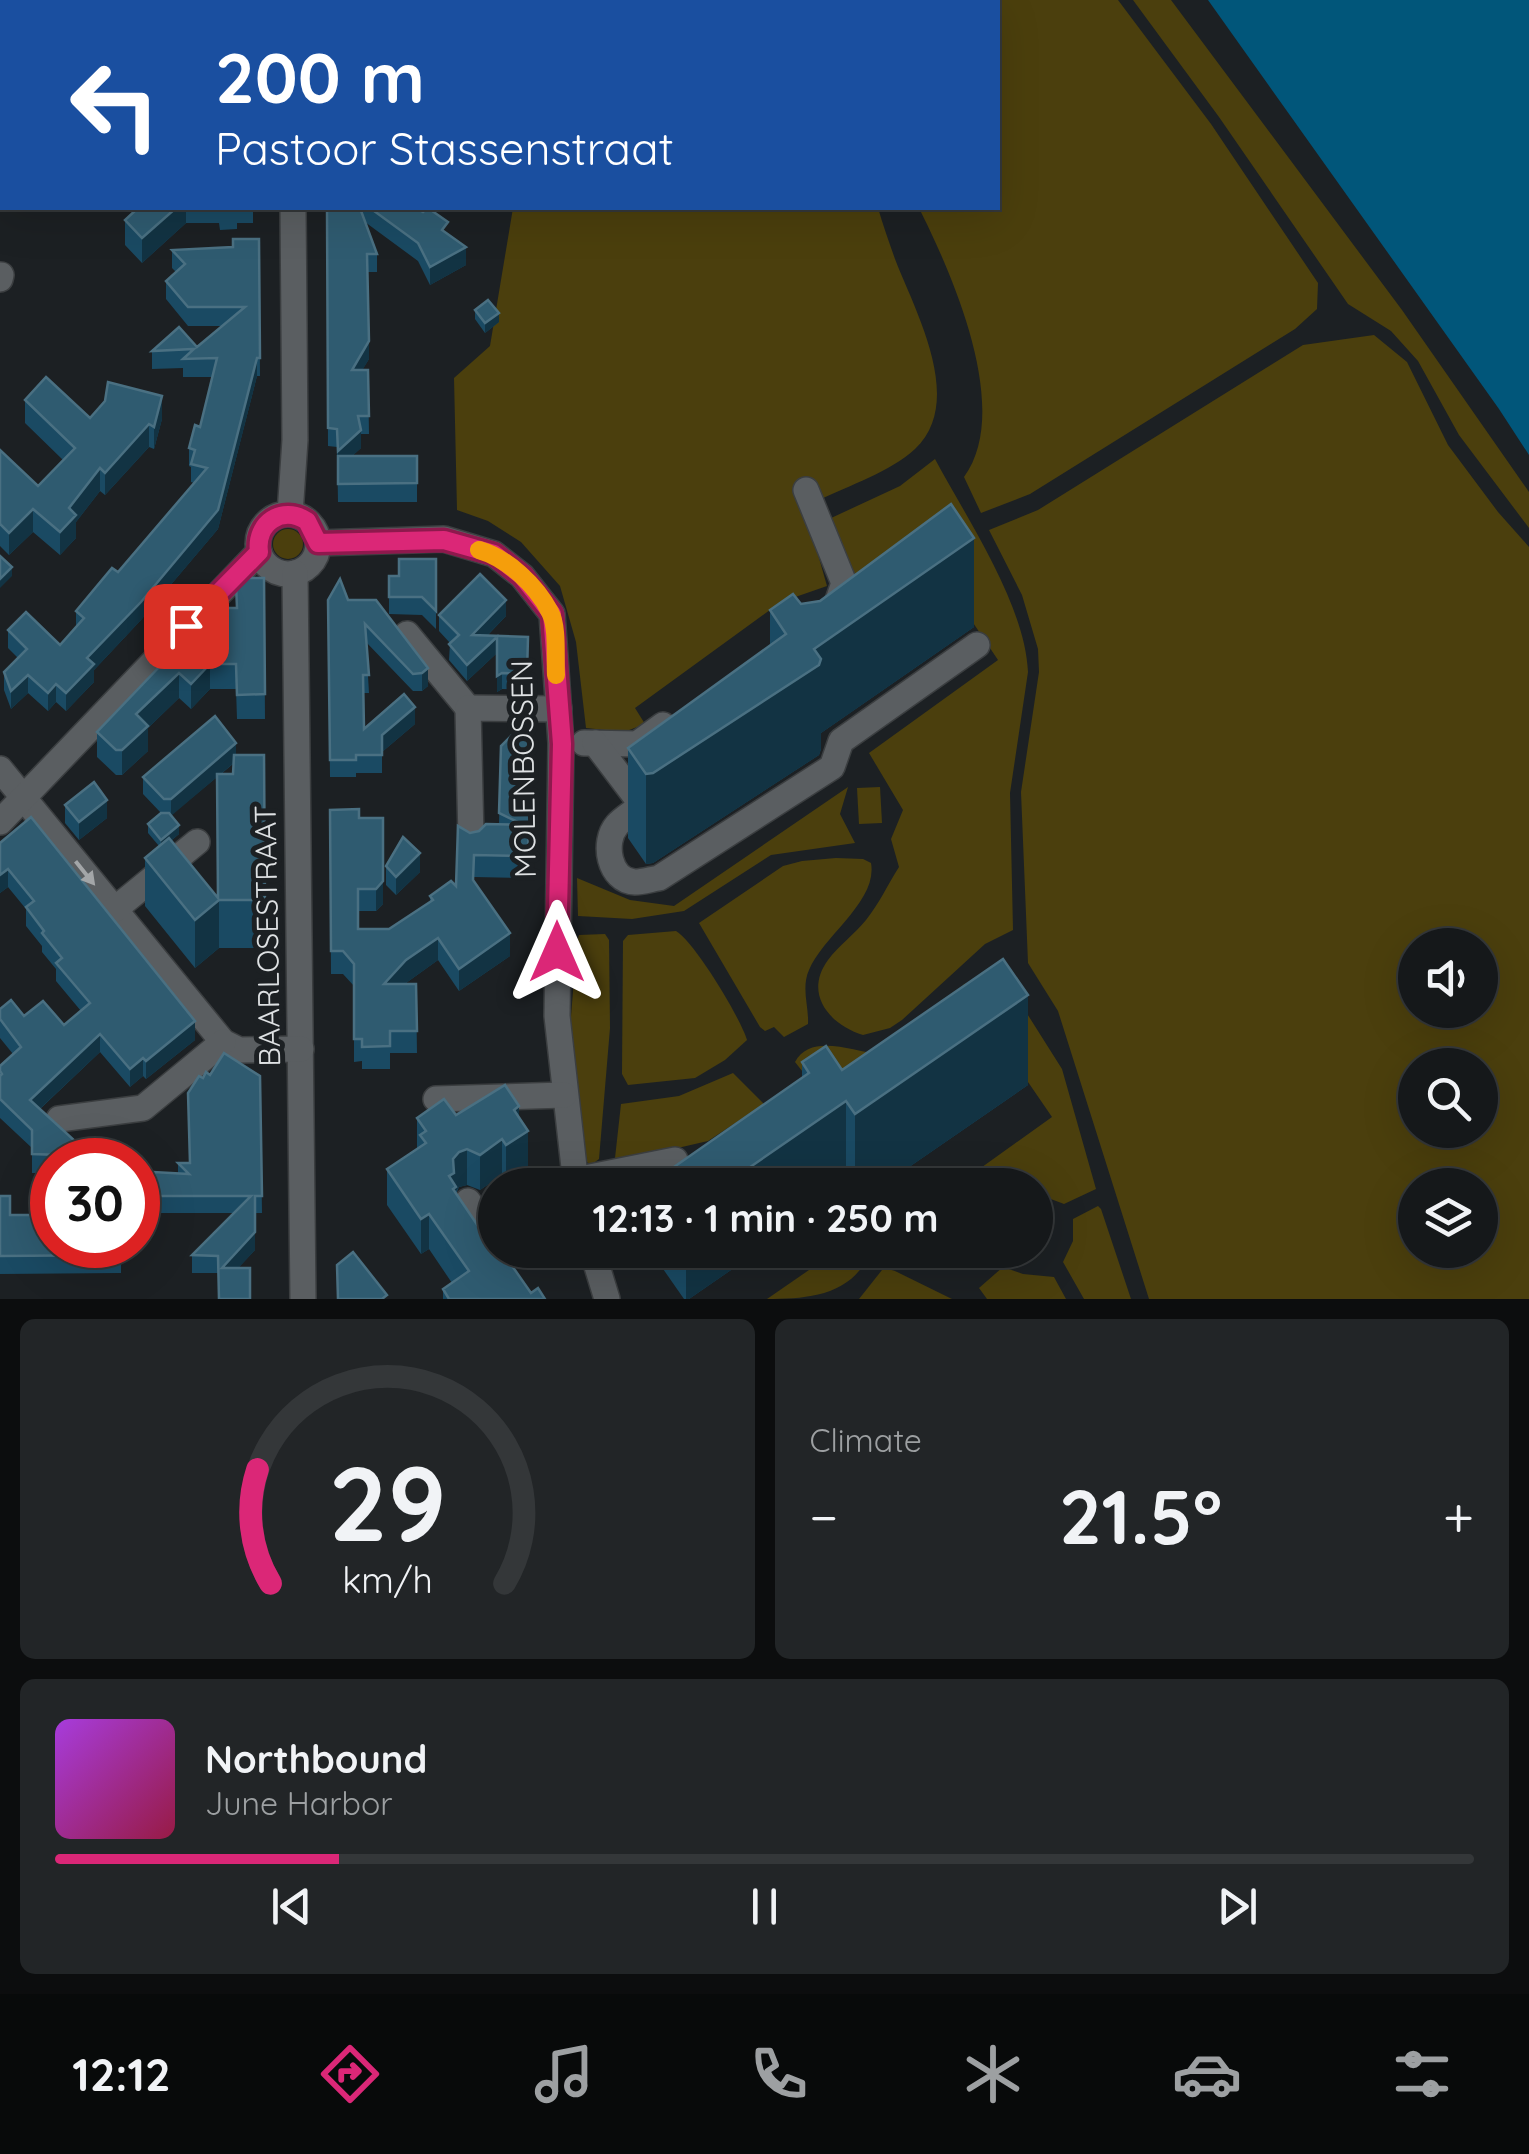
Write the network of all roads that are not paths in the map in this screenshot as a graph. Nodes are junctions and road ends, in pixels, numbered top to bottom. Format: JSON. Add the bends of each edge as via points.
{"nodes":[{"id":1,"x":294,"y":210,"type":"edge"},
{"id":2,"x":806,"y":490,"type":"dead end"},
{"id":3,"x":290,"y":514,"type":"junction"},
{"id":4,"x":318,"y":543,"type":"junction"},
{"id":5,"x":259,"y":552,"type":"junction"},
{"id":6,"x":295,"y":573,"type":"junction"},
{"id":7,"x":810,"y":624,"type":"edge"},
{"id":8,"x":407,"y":634,"type":"edge"},
{"id":9,"x":977,"y":645,"type":"dead end"},
{"id":10,"x":468,"y":708,"type":"junction"},
{"id":11,"x":559,"y":709,"type":"junction"},
{"id":12,"x":685,"y":710,"type":"edge"},
{"id":13,"x":562,"y":744,"type":"junction"},
{"id":14,"x":595,"y":744,"type":"junction"},
{"id":15,"x":0,"y":769,"type":"edge"},
{"id":16,"x":24,"y":797,"type":"junction"},
{"id":17,"x":0,"y":822,"type":"edge"},
{"id":18,"x":471,"y":839,"type":"edge"},
{"id":19,"x":197,"y":842,"type":"dead end"},
{"id":20,"x":114,"y":910,"type":"junction"},
{"id":21,"x":223,"y":1042,"type":"junction"},
{"id":22,"x":301,"y":1049,"type":"junction"},
{"id":23,"x":564,"y":1095,"type":"junction"},
{"id":24,"x":436,"y":1099,"type":"edge"},
{"id":25,"x":59,"y":1118,"type":"dead end"},
{"id":26,"x":676,"y":1160,"type":"edge"},
{"id":27,"x":574,"y":1168,"type":"edge"},
{"id":28,"x":640,"y":1168,"type":"edge"},
{"id":29,"x":468,"y":1201,"type":"dead end"},
{"id":30,"x":478,"y":1215,"type":"edge"},
{"id":31,"x":597,"y":1268,"type":"edge"},
{"id":32,"x":302,"y":1299,"type":"edge"},
{"id":33,"x":606,"y":1299,"type":"edge"}],
"edges":[{"from":1,"to":3,"type":"street"},
{"from":2,"to":7,"type":"street","via":[[844,583],[836,606]]},
{"from":3,"to":4,"type":"street","via":[[307,521]]},
{"from":3,"to":5,"type":"street","via":[[265,525]]},
{"from":4,"to":6,"type":"street","via":[[312,561]]},
{"from":4,"to":11,"type":"street","name":"MOLENBOSSEN","via":[[444,540],[494,554],[552,614]]},
{"from":5,"to":6,"type":"street","via":[[272,569]]},
{"from":5,"to":16,"type":"street"},
{"from":6,"to":22,"type":"street","name":"BAARLOSESTRAAT"},
{"from":8,"to":10,"type":"street"},
{"from":9,"to":14,"type":"street","via":[[841,740],[832,767],[659,878],[634,882],[614,868],[610,838],[616,826],[649,800]]},
{"from":10,"to":11,"type":"street"},
{"from":10,"to":18,"type":"street"},
{"from":11,"to":13,"type":"street","name":"MOLENBOSSEN"},
{"from":12,"to":14,"type":"street","via":[[637,744]]},
{"from":13,"to":14,"type":"street"},
{"from":13,"to":23,"type":"street","name":"MOLENBOSSEN","via":[[556,920]]},
{"from":15,"to":16,"type":"street"},
{"from":16,"to":17,"type":"street"},
{"from":16,"to":20,"type":"street","one_way":true},
{"from":19,"to":20,"type":"street"},
{"from":20,"to":21,"type":"street"},
{"from":21,"to":22,"type":"street","via":[[238,1050]]},
{"from":21,"to":25,"type":"street","via":[[143,1108]]},
{"from":22,"to":32,"type":"street","name":"BAARLOSESTRAAT"},
{"from":23,"to":24,"type":"street"},
{"from":23,"to":27,"type":"street","name":"MOLENBOSSEN"},
{"from":26,"to":28,"type":"street"},
{"from":29,"to":30,"type":"street"},
{"from":31,"to":33,"type":"street"}]}
